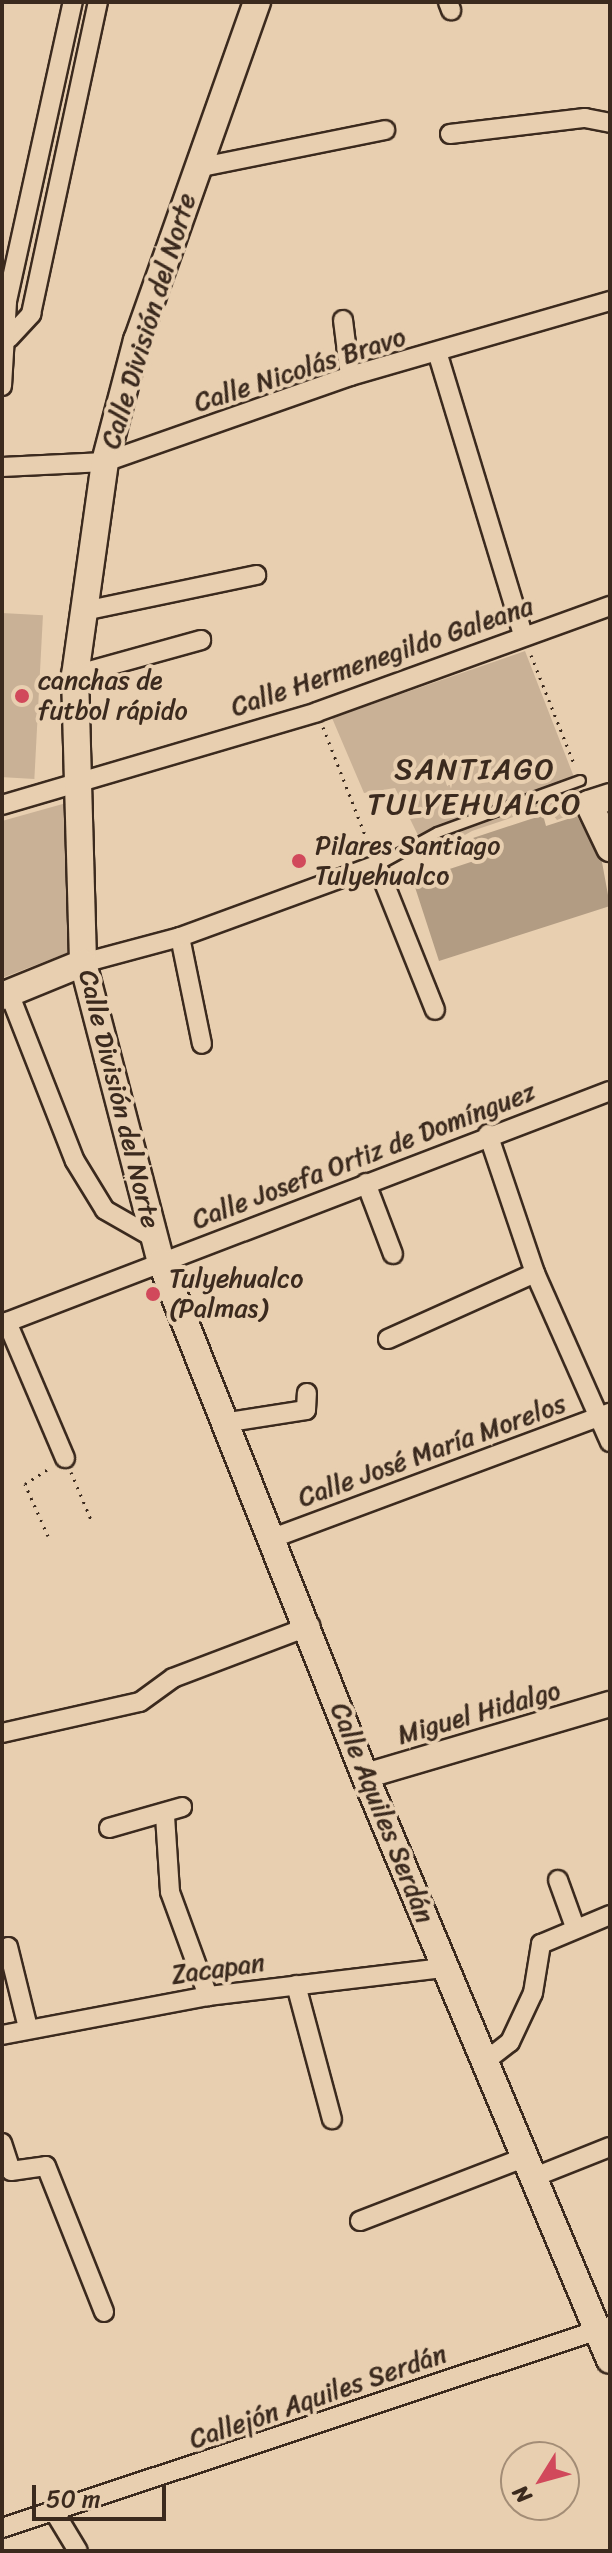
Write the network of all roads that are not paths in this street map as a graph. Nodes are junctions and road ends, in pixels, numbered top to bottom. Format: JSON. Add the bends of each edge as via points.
{"nodes":[{"id":1,"x":73,"y":2,"type":"edge"},
{"id":2,"x":98,"y":2,"type":"edge"},
{"id":3,"x":257,"y":2,"type":"edge"},
{"id":4,"x":610,"y":123,"type":"edge"},
{"id":5,"x":385,"y":130,"type":"dead end"},
{"id":6,"x":450,"y":134,"type":"dead end"},
{"id":7,"x":197,"y":168,"type":"junction"},
{"id":8,"x":17,"y":259,"type":"junction"},
{"id":9,"x":41,"y":264,"type":"junction"},
{"id":10,"x":610,"y":301,"type":"edge"},
{"id":11,"x":343,"y":320,"type":"dead end"},
{"id":12,"x":9,"y":338,"type":"junction"},
{"id":13,"x":438,"y":355,"type":"junction"},
{"id":14,"x":350,"y":376,"type":"junction"},
{"id":15,"x":2,"y":386,"type":"edge"},
{"id":16,"x":105,"y":462,"type":"junction"},
{"id":17,"x":2,"y":467,"type":"edge"},
{"id":18,"x":256,"y":575,"type":"dead end"},
{"id":19,"x":610,"y":606,"type":"edge"},
{"id":20,"x":84,"y":611,"type":"junction"},
{"id":21,"x":523,"y":635,"type":"junction"},
{"id":22,"x":201,"y":640,"type":"dead end"},
{"id":23,"x":75,"y":675,"type":"junction"},
{"id":24,"x":79,"y":782,"type":"junction"},
{"id":25,"x":593,"y":793,"type":"edge"},
{"id":26,"x":2,"y":805,"type":"edge"},
{"id":27,"x":610,"y":848,"type":"edge"},
{"id":28,"x":377,"y":865,"type":"junction"},
{"id":29,"x":180,"y":937,"type":"junction"},
{"id":30,"x":83,"y":963,"type":"junction"},
{"id":31,"x":5,"y":995,"type":"edge"},
{"id":32,"x":435,"y":1010,"type":"dead end"},
{"id":33,"x":202,"y":1044,"type":"dead end"},
{"id":34,"x":609,"y":1093,"type":"edge"},
{"id":35,"x":488,"y":1134,"type":"junction"},
{"id":36,"x":366,"y":1183,"type":"junction"},
{"id":37,"x":157,"y":1250,"type":"junction"},
{"id":38,"x":393,"y":1254,"type":"dead end"},
{"id":39,"x":535,"y":1273,"type":"junction"},
{"id":40,"x":4,"y":1323,"type":"edge"},
{"id":41,"x":388,"y":1339,"type":"dead end"},
{"id":42,"x":307,"y":1393,"type":"dead end"},
{"id":43,"x":604,"y":1415,"type":"edge"},
{"id":44,"x":223,"y":1423,"type":"junction"},
{"id":45,"x":610,"y":1442,"type":"edge"},
{"id":46,"x":65,"y":1458,"type":"road end"},
{"id":47,"x":273,"y":1538,"type":"junction"},
{"id":48,"x":310,"y":1626,"type":"junction"},
{"id":49,"x":610,"y":1704,"type":"edge"},
{"id":50,"x":2,"y":1733,"type":"edge"},
{"id":51,"x":365,"y":1776,"type":"junction"},
{"id":52,"x":182,"y":1807,"type":"dead end"},
{"id":53,"x":165,"y":1816,"type":"junction"},
{"id":54,"x":109,"y":1828,"type":"dead end"},
{"id":55,"x":558,"y":1880,"type":"dead end"},
{"id":56,"x":610,"y":1915,"type":"edge"},
{"id":57,"x":575,"y":1927,"type":"junction"},
{"id":58,"x":8,"y":1947,"type":"dead end"},
{"id":59,"x":444,"y":1968,"type":"junction"},
{"id":60,"x":296,"y":1985,"type":"junction"},
{"id":61,"x":208,"y":1996,"type":"junction"},
{"id":62,"x":28,"y":2028,"type":"junction"},
{"id":63,"x":2,"y":2035,"type":"edge"},
{"id":64,"x":483,"y":2063,"type":"junction"},
{"id":65,"x":332,"y":2119,"type":"dead end"},
{"id":66,"x":2,"y":2143,"type":"edge"},
{"id":67,"x":610,"y":2147,"type":"edge"},
{"id":68,"x":528,"y":2168,"type":"junction"},
{"id":69,"x":360,"y":2221,"type":"dead end"},
{"id":70,"x":104,"y":2312,"type":"dead end"},
{"id":71,"x":604,"y":2328,"type":"edge"},
{"id":72,"x":610,"y":2360,"type":"edge"},
{"id":73,"x":55,"y":2513,"type":"junction"},
{"id":74,"x":2,"y":2528,"type":"edge"},
{"id":75,"x":78,"y":2551,"type":"edge"}],
"edges":[{"from":1,"to":8,"type":"street"},
{"from":2,"to":9,"type":"street"},
{"from":3,"to":7,"type":"main road","name":"Calle División del Norte"},
{"from":4,"to":6,"type":"street","via":[[585,118]]},
{"from":5,"to":7,"type":"street"},
{"from":7,"to":16,"type":"main road","name":"Calle División del Norte","via":[[137,340]]},
{"from":8,"to":9,"type":"street"},
{"from":8,"to":12,"type":"street"},
{"from":9,"to":12,"type":"street","via":[[31,314]]},
{"from":10,"to":13,"type":"street","name":"Calle Nicolás Bravo"},
{"from":11,"to":14,"type":"street"},
{"from":12,"to":15,"type":"street"},
{"from":13,"to":14,"type":"street","name":"Calle Nicolás Bravo"},
{"from":13,"to":21,"type":"street"},
{"from":14,"to":16,"type":"street","name":"Calle Nicolás Bravo"},
{"from":16,"to":17,"type":"street","name":"Calle Nicolás Bravo"},
{"from":16,"to":20,"type":"main road","name":"Calle División del Norte"},
{"from":18,"to":20,"type":"street"},
{"from":19,"to":21,"type":"street","name":"Calle Hermenegildo Galeana"},
{"from":20,"to":23,"type":"main road","name":"Calle División del Norte"},
{"from":21,"to":24,"type":"street","name":"Calle Hermenegildo Galeana","via":[[317,712]]},
{"from":22,"to":23,"type":"street"},
{"from":23,"to":24,"type":"main road","name":"Calle División del Norte"},
{"from":24,"to":26,"type":"street","name":"Calle Hermenegildo Galeana"},
{"from":24,"to":30,"type":"main road","name":"Calle División del Norte"},
{"from":25,"to":27,"type":"main road"},
{"from":25,"to":28,"type":"lane","via":[[437,832]]},
{"from":28,"to":29,"type":"street"},
{"from":28,"to":32,"type":"street"},
{"from":29,"to":30,"type":"street"},
{"from":29,"to":33,"type":"street"},
{"from":30,"to":31,"type":"main road"},
{"from":30,"to":37,"type":"main road","name":"Calle División del Norte"},
{"from":31,"to":37,"type":"street","via":[[75,1161],[105,1210]]},
{"from":34,"to":35,"type":"street","name":"Calle Josefa Ortiz de Domínguez"},
{"from":35,"to":36,"type":"street","name":"Calle Josefa Ortiz de Domínguez"},
{"from":35,"to":39,"type":"street"},
{"from":36,"to":37,"type":"street","name":"Calle Josefa Ortiz de Domínguez"},
{"from":36,"to":38,"type":"street"},
{"from":37,"to":40,"type":"street","name":"Calle Josefa Ortiz de Domínguez"},
{"from":37,"to":44,"type":"main road","name":"Calle Aquiles Serdán"},
{"from":39,"to":41,"type":"street"},
{"from":39,"to":43,"type":"street"},
{"from":40,"to":46,"type":"street"},
{"from":42,"to":44,"type":"street","via":[[306,1410]]},
{"from":43,"to":45,"type":"street"},
{"from":43,"to":47,"type":"street","name":"Calle José María Morelos"},
{"from":44,"to":47,"type":"main road","name":"Calle Aquiles Serdán"},
{"from":47,"to":48,"type":"main road","name":"Calle Aquiles Serdán"},
{"from":48,"to":50,"type":"street","via":[[173,1678],[140,1702]]},
{"from":48,"to":51,"type":"main road","name":"Calle Aquiles Serdán"},
{"from":49,"to":51,"type":"street","name":"Miguel Hidalgo"},
{"from":51,"to":59,"type":"main road","name":"Calle Aquiles Serdán"},
{"from":52,"to":53,"type":"street"},
{"from":53,"to":54,"type":"street"},
{"from":53,"to":61,"type":"street","via":[[170,1892]]},
{"from":55,"to":57,"type":"street"},
{"from":56,"to":57,"type":"street"},
{"from":57,"to":64,"type":"street","via":[[541,1944],[533,1993],[510,2042]]},
{"from":58,"to":62,"type":"street"},
{"from":59,"to":60,"type":"street","name":"Zacapan"},
{"from":59,"to":64,"type":"main road","name":"Calle Aquiles Serdán"},
{"from":60,"to":61,"type":"street","name":"Zacapan"},
{"from":60,"to":65,"type":"street"},
{"from":61,"to":62,"type":"street","name":"Zacapan"},
{"from":62,"to":63,"type":"street","name":"Zacapan"},
{"from":64,"to":68,"type":"main road","name":"Calle Aquiles Serdán"},
{"from":66,"to":70,"type":"street","via":[[11,2171],[46,2166]]},
{"from":67,"to":68,"type":"street"},
{"from":68,"to":69,"type":"street"},
{"from":68,"to":71,"type":"main road","name":"Calle Aquiles Serdán"},
{"from":71,"to":72,"type":"main road","name":"Calle Aquiles Serdán"},
{"from":71,"to":73,"type":"street","name":"Callejón Aquiles Serdán"},
{"from":73,"to":74,"type":"street","name":"Callejón Aquiles Serdán"},
{"from":73,"to":75,"type":"street"}]}
